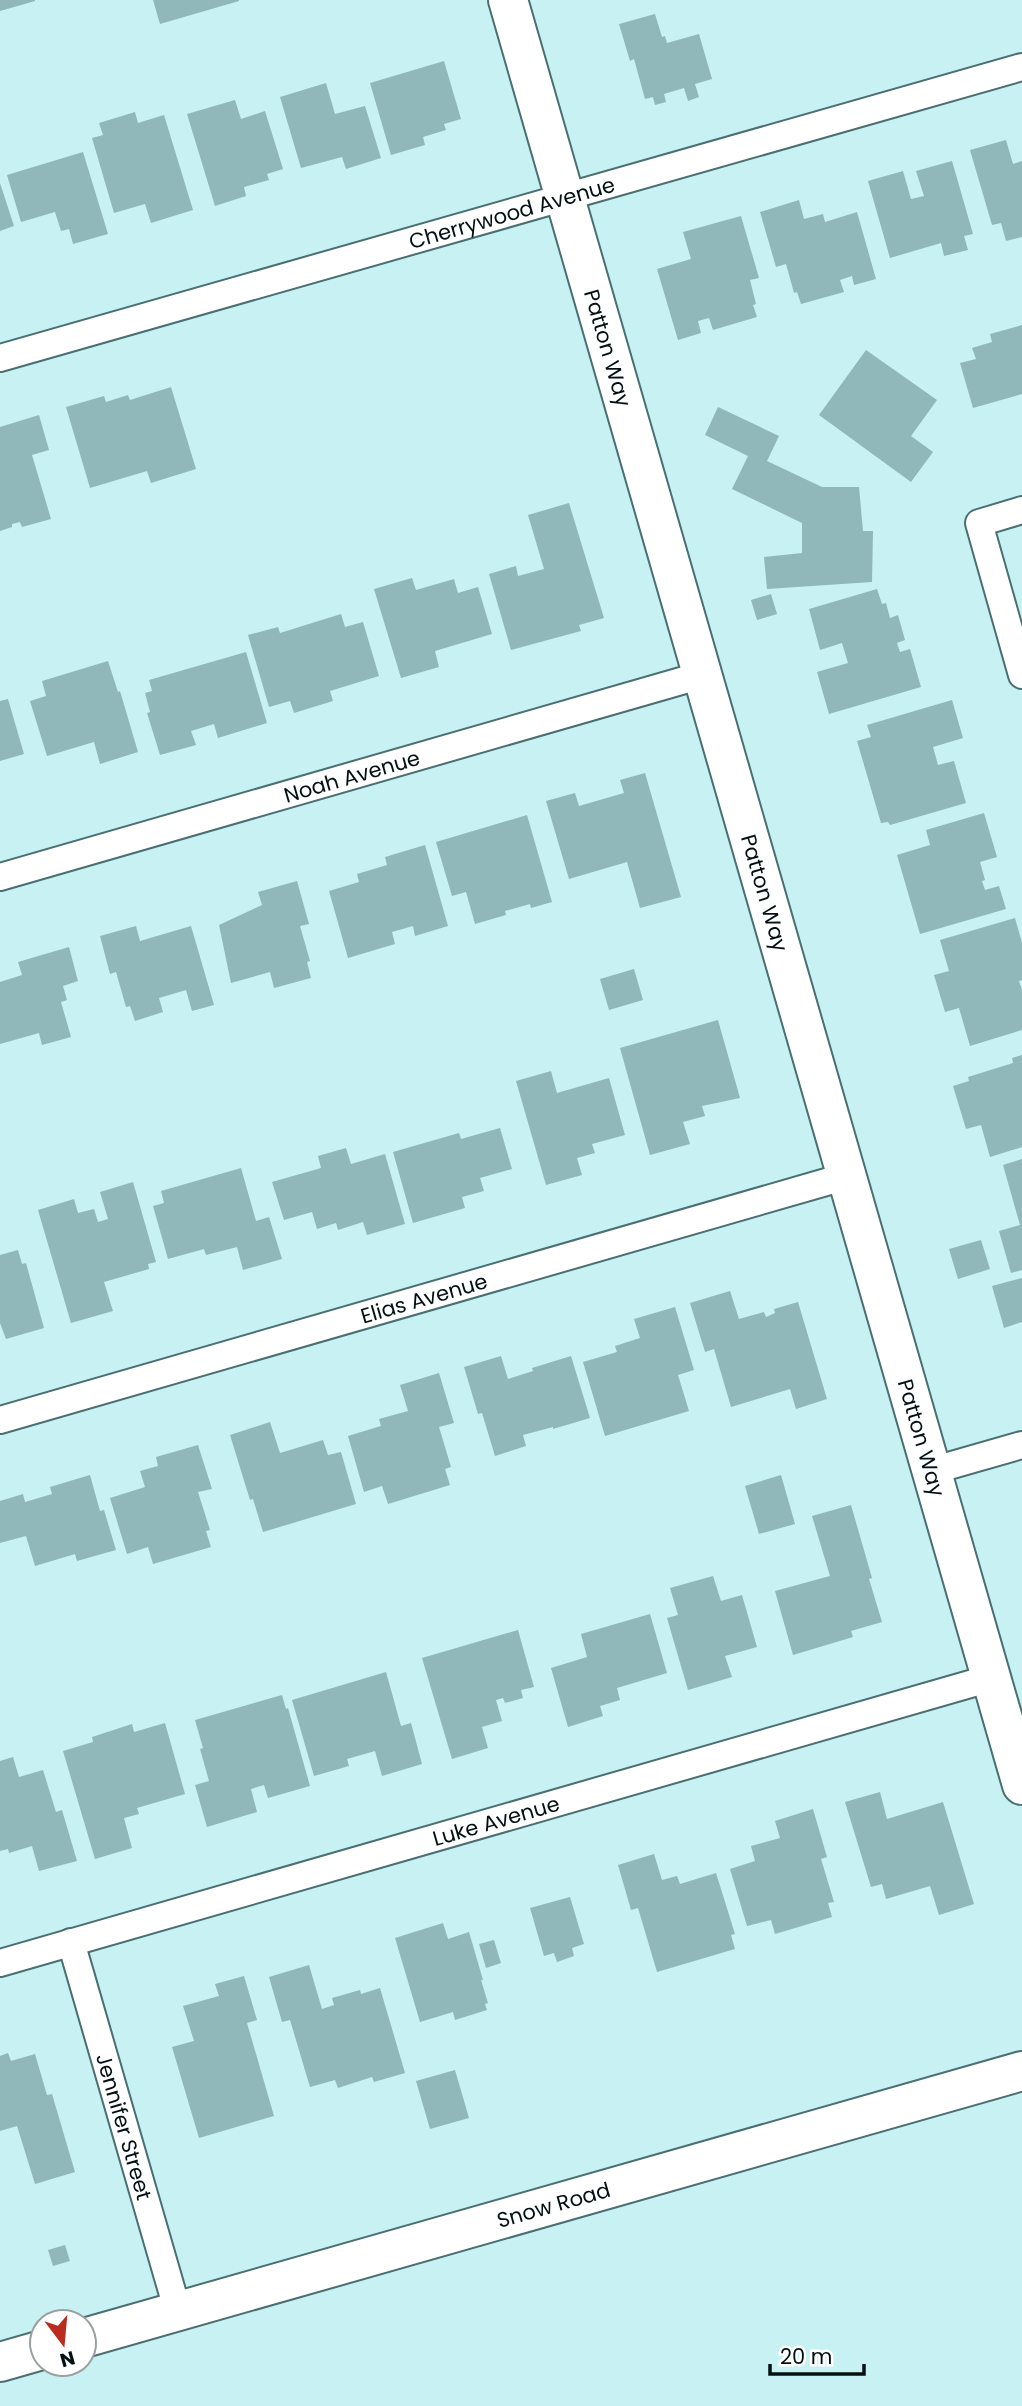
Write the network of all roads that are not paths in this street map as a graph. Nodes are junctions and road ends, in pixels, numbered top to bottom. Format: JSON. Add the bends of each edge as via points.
{"nodes":[{"id":1,"x":508,"y":0,"type":"edge"},
{"id":2,"x":1022,"y":67,"type":"edge"},
{"id":3,"x":565,"y":198,"type":"junction"},
{"id":4,"x":0,"y":358,"type":"edge"},
{"id":5,"x":1022,"y":510,"type":"edge"},
{"id":6,"x":702,"y":675,"type":"junction"},
{"id":7,"x":1022,"y":675,"type":"edge"},
{"id":8,"x":0,"y":877,"type":"edge"},
{"id":9,"x":847,"y":1176,"type":"junction"},
{"id":10,"x":0,"y":1420,"type":"edge"},
{"id":11,"x":1022,"y":1445,"type":"edge"},
{"id":12,"x":932,"y":1471,"type":"junction"},
{"id":13,"x":991,"y":1678,"type":"junction"},
{"id":14,"x":1022,"y":1785,"type":"edge"},
{"id":15,"x":71,"y":1942,"type":"junction"},
{"id":16,"x":0,"y":1963,"type":"edge"},
{"id":17,"x":1022,"y":2071,"type":"edge"},
{"id":18,"x":178,"y":2312,"type":"junction"},
{"id":19,"x":98,"y":2334,"type":"edge"},
{"id":20,"x":28,"y":2354,"type":"edge"},
{"id":21,"x":0,"y":2362,"type":"edge"}],
"edges":[{"from":1,"to":3,"type":"street","name":"Patton Way"},
{"from":2,"to":3,"type":"street","name":"Cherrywood Avenue"},
{"from":3,"to":4,"type":"street","name":"Cherrywood Avenue"},
{"from":3,"to":6,"type":"street","name":"Patton Way"},
{"from":5,"to":7,"type":"street","via":[[979,523]]},
{"from":6,"to":8,"type":"street","name":"Noah Avenue"},
{"from":6,"to":9,"type":"street","name":"Patton Way"},
{"from":9,"to":10,"type":"street","name":"Elias Avenue"},
{"from":9,"to":12,"type":"street","name":"Patton Way"},
{"from":11,"to":12,"type":"street"},
{"from":12,"to":13,"type":"street","name":"Patton Way"},
{"from":13,"to":14,"type":"street","name":"Patton Way"},
{"from":13,"to":15,"type":"street","name":"Luke Avenue"},
{"from":15,"to":16,"type":"street","name":"Luke Avenue"},
{"from":15,"to":18,"type":"street","name":"Jennifer Street"},
{"from":17,"to":18,"type":"street","name":"Snow Road"},
{"from":18,"to":19,"type":"street","name":"Snow Road"},
{"from":20,"to":21,"type":"street"}]}
